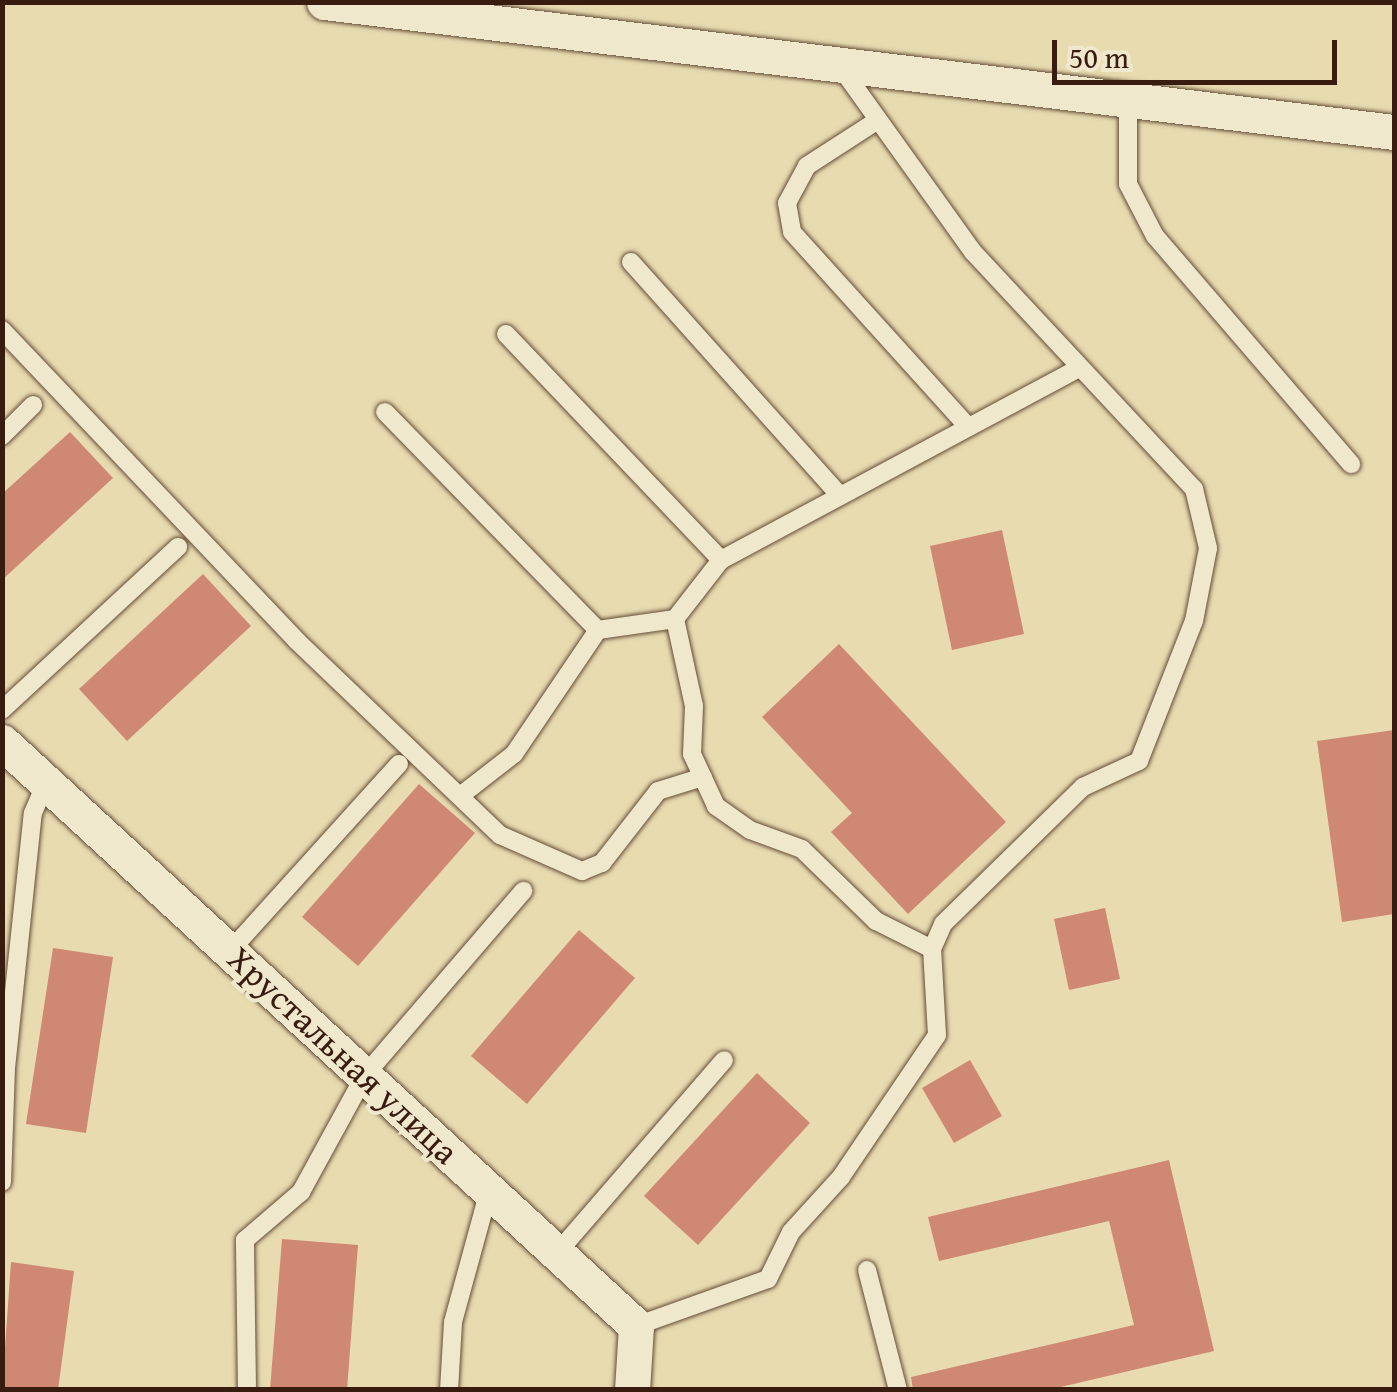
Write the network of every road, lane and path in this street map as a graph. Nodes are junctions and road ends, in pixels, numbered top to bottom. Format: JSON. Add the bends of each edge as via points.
{"nodes":[{"id":1,"x":345,"y":4,"type":"edge"},
{"id":2,"x":838,"y":65,"type":"junction"},
{"id":3,"x":1128,"y":100,"type":"junction"},
{"id":4,"x":878,"y":120,"type":"junction"},
{"id":5,"x":1394,"y":132,"type":"edge"},
{"id":6,"x":631,"y":262,"type":"dead end"},
{"id":7,"x":2,"y":330,"type":"edge"},
{"id":8,"x":506,"y":334,"type":"dead end"},
{"id":9,"x":1077,"y":369,"type":"junction"},
{"id":10,"x":33,"y":405,"type":"dead end"},
{"id":11,"x":384,"y":412,"type":"dead end"},
{"id":12,"x":968,"y":427,"type":"junction"},
{"id":13,"x":2,"y":436,"type":"edge"},
{"id":14,"x":1351,"y":464,"type":"dead end"},
{"id":15,"x":838,"y":495,"type":"junction"},
{"id":16,"x":178,"y":547,"type":"dead end"},
{"id":17,"x":721,"y":560,"type":"junction"},
{"id":18,"x":675,"y":619,"type":"junction"},
{"id":19,"x":598,"y":630,"type":"junction"},
{"id":20,"x":2,"y":710,"type":"edge"},
{"id":21,"x":2,"y":742,"type":"edge"},
{"id":22,"x":399,"y":764,"type":"dead end"},
{"id":23,"x":703,"y":778,"type":"junction"},
{"id":24,"x":46,"y":782,"type":"junction"},
{"id":25,"x":460,"y":796,"type":"junction"},
{"id":26,"x":523,"y":890,"type":"dead end"},
{"id":27,"x":932,"y":949,"type":"junction"},
{"id":28,"x":230,"y":951,"type":"junction"},
{"id":29,"x":724,"y":1060,"type":"dead end"},
{"id":30,"x":365,"y":1076,"type":"junction"},
{"id":31,"x":2,"y":1182,"type":"edge"},
{"id":32,"x":489,"y":1190,"type":"junction"},
{"id":33,"x":557,"y":1252,"type":"junction"},
{"id":34,"x":867,"y":1270,"type":"dead end"},
{"id":35,"x":636,"y":1326,"type":"junction"},
{"id":36,"x":247,"y":1390,"type":"edge"},
{"id":37,"x":450,"y":1390,"type":"edge"},
{"id":38,"x":632,"y":1390,"type":"edge"},
{"id":39,"x":898,"y":1390,"type":"edge"}],
"edges":[{"from":1,"to":2,"type":"street"},
{"from":2,"to":3,"type":"street"},
{"from":2,"to":4,"type":"lane"},
{"from":3,"to":5,"type":"street"},
{"from":3,"to":14,"type":"lane","via":[[1128,184],[1156,236]]},
{"from":4,"to":9,"type":"lane","via":[[973,252]]},
{"from":4,"to":12,"type":"lane","via":[[807,166],[787,202],[792,232]]},
{"from":6,"to":15,"type":"lane"},
{"from":7,"to":25,"type":"lane","via":[[297,641]]},
{"from":8,"to":17,"type":"lane"},
{"from":9,"to":12,"type":"lane"},
{"from":9,"to":27,"type":"lane","via":[[1194,489],[1208,548],[1194,621],[1139,761],[1083,787],[943,924]]},
{"from":10,"to":13,"type":"lane"},
{"from":11,"to":19,"type":"lane"},
{"from":12,"to":15,"type":"lane"},
{"from":15,"to":17,"type":"lane"},
{"from":16,"to":20,"type":"lane"},
{"from":17,"to":18,"type":"lane"},
{"from":18,"to":19,"type":"lane"},
{"from":18,"to":23,"type":"lane","via":[[694,706],[692,754]]},
{"from":19,"to":25,"type":"lane","via":[[514,754]]},
{"from":21,"to":24,"type":"street","name":"Хрустальная улица"},
{"from":22,"to":28,"type":"lane"},
{"from":23,"to":25,"type":"lane","via":[[658,791],[602,863],[582,871],[500,835]]},
{"from":23,"to":27,"type":"lane","via":[[716,806],[750,830],[802,849],[876,921]]},
{"from":24,"to":28,"type":"street","name":"Хрустальная улица"},
{"from":24,"to":31,"type":"lane","via":[[33,814]]},
{"from":26,"to":30,"type":"lane"},
{"from":27,"to":35,"type":"lane","via":[[937,1034],[841,1177],[790,1232],[768,1278]]},
{"from":28,"to":30,"type":"street","name":"Хрустальная улица"},
{"from":29,"to":33,"type":"lane"},
{"from":30,"to":32,"type":"street","name":"Хрустальная улица"},
{"from":30,"to":36,"type":"lane","via":[[301,1192],[244,1240]]},
{"from":32,"to":33,"type":"street","name":"Хрустальная улица"},
{"from":32,"to":37,"type":"lane","via":[[453,1322]]},
{"from":33,"to":35,"type":"street","name":"Хрустальная улица"},
{"from":34,"to":39,"type":"lane"},
{"from":35,"to":38,"type":"street"}]}
